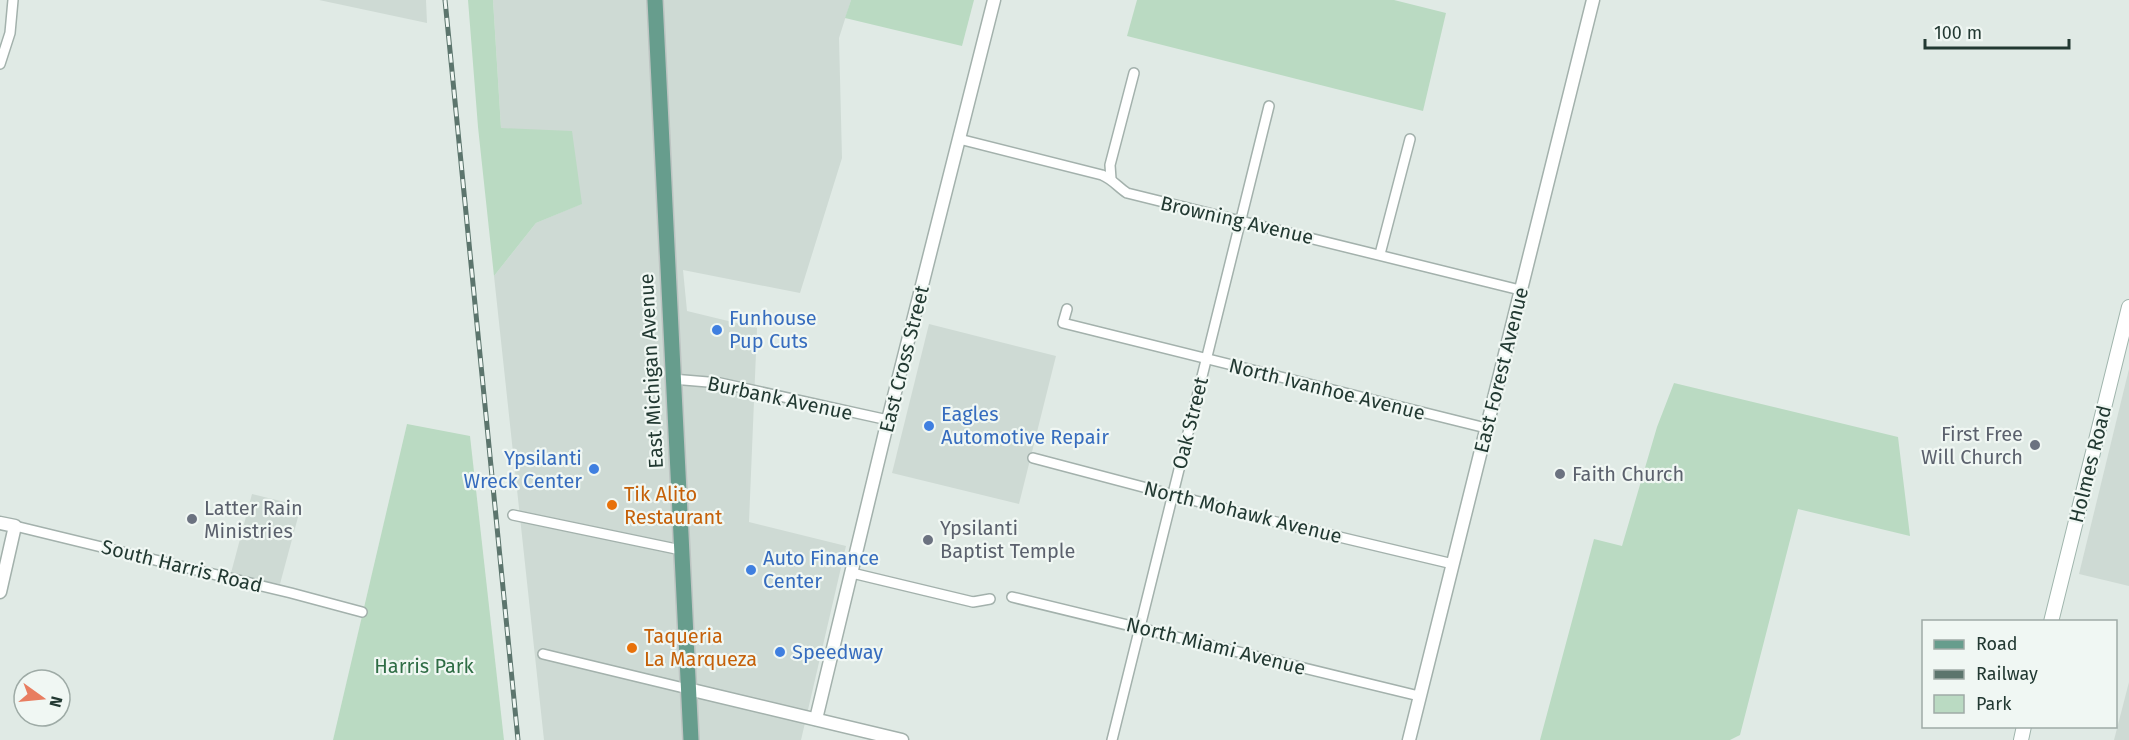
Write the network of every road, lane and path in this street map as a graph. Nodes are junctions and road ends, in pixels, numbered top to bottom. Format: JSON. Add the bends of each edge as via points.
{"nodes":[{"id":1,"x":14,"y":0,"type":"edge"},
{"id":2,"x":655,"y":0,"type":"edge"},
{"id":3,"x":994,"y":0,"type":"edge"},
{"id":4,"x":1593,"y":0,"type":"edge"},
{"id":5,"x":0,"y":64,"type":"edge"},
{"id":6,"x":1134,"y":73,"type":"dead end"},
{"id":7,"x":1269,"y":106,"type":"dead end"},
{"id":8,"x":959,"y":139,"type":"junction"},
{"id":9,"x":1410,"y":139,"type":"dead end"},
{"id":10,"x":1111,"y":179,"type":"junction"},
{"id":11,"x":1240,"y":221,"type":"junction"},
{"id":12,"x":1380,"y":254,"type":"junction"},
{"id":13,"x":1520,"y":290,"type":"junction"},
{"id":14,"x":2129,"y":307,"type":"edge"},
{"id":15,"x":1067,"y":309,"type":"dead end"},
{"id":16,"x":1206,"y":359,"type":"junction"},
{"id":17,"x":672,"y":379,"type":"junction"},
{"id":18,"x":888,"y":420,"type":"junction"},
{"id":19,"x":1486,"y":428,"type":"junction"},
{"id":20,"x":1033,"y":458,"type":"dead end"},
{"id":21,"x":1172,"y":495,"type":"junction"},
{"id":22,"x":513,"y":515,"type":"dead end"},
{"id":23,"x":0,"y":522,"type":"edge"},
{"id":24,"x":15,"y":526,"type":"junction"},
{"id":25,"x":681,"y":550,"type":"junction"},
{"id":26,"x":1453,"y":564,"type":"junction"},
{"id":27,"x":852,"y":573,"type":"junction"},
{"id":28,"x":0,"y":592,"type":"edge"},
{"id":29,"x":1012,"y":597,"type":"dead end"},
{"id":30,"x":990,"y":599,"type":"dead end"},
{"id":31,"x":362,"y":612,"type":"dead end"},
{"id":32,"x":2051,"y":620,"type":"edge"},
{"id":33,"x":1139,"y":628,"type":"junction"},
{"id":34,"x":543,"y":654,"type":"dead end"},
{"id":35,"x":688,"y":689,"type":"junction"},
{"id":36,"x":1419,"y":696,"type":"junction"},
{"id":37,"x":816,"y":719,"type":"junction"},
{"id":38,"x":691,"y":740,"type":"edge"},
{"id":39,"x":902,"y":740,"type":"edge"},
{"id":40,"x":1112,"y":740,"type":"edge"},
{"id":41,"x":1408,"y":740,"type":"edge"}],
"edges":[{"from":1,"to":5,"type":"street","via":[[10,33]]},
{"from":2,"to":17,"type":"main road","name":"East Michigan Avenue"},
{"from":3,"to":8,"type":"street","name":"East Cross Street"},
{"from":4,"to":13,"type":"street","name":"East Forest Avenue"},
{"from":6,"to":10,"type":"street","via":[[1110,165]]},
{"from":7,"to":11,"type":"street","name":"Oak Street"},
{"from":8,"to":10,"type":"street","name":"Browning Avenue"},
{"from":8,"to":18,"type":"street","name":"East Cross Street"},
{"from":9,"to":12,"type":"street"},
{"from":10,"to":11,"type":"street","name":"Browning Avenue","via":[[1127,193]]},
{"from":11,"to":12,"type":"street","name":"Browning Avenue"},
{"from":11,"to":16,"type":"street","name":"Oak Street"},
{"from":12,"to":13,"type":"street","name":"Browning Avenue"},
{"from":13,"to":19,"type":"street","name":"East Forest Avenue"},
{"from":14,"to":32,"type":"main road","name":"Holmes Road"},
{"from":15,"to":16,"type":"street","name":"North Ivanhoe Avenue","via":[[1062,328]]},
{"from":16,"to":19,"type":"street","name":"North Ivanhoe Avenue"},
{"from":16,"to":21,"type":"street","name":"Oak Street"},
{"from":17,"to":18,"type":"street","name":"Burbank Avenue","via":[[720,383]]},
{"from":17,"to":25,"type":"main road","name":"East Michigan Avenue"},
{"from":18,"to":27,"type":"street","name":"East Cross Street"},
{"from":19,"to":26,"type":"street","name":"East Forest Avenue"},
{"from":20,"to":21,"type":"street","name":"North Mohawk Avenue"},
{"from":21,"to":26,"type":"street","name":"North Mohawk Avenue"},
{"from":21,"to":33,"type":"street","name":"Oak Street"},
{"from":22,"to":25,"type":"street"},
{"from":23,"to":24,"type":"street","name":"South Harris Road"},
{"from":24,"to":28,"type":"street"},
{"from":24,"to":31,"type":"street","name":"South Harris Road"},
{"from":25,"to":35,"type":"main road","name":"East Michigan Avenue"},
{"from":26,"to":36,"type":"street","name":"East Forest Avenue"},
{"from":27,"to":30,"type":"street","via":[[973,602]]},
{"from":27,"to":37,"type":"street","name":"East Cross Street"},
{"from":29,"to":33,"type":"street","name":"North Miami Avenue"},
{"from":33,"to":36,"type":"street","name":"North Miami Avenue"},
{"from":33,"to":40,"type":"street","name":"Oak Street"},
{"from":34,"to":35,"type":"street"},
{"from":35,"to":37,"type":"street"},
{"from":35,"to":38,"type":"main road","name":"East Michigan Avenue"},
{"from":36,"to":41,"type":"street","name":"East Forest Avenue"},
{"from":37,"to":39,"type":"street"}]}
